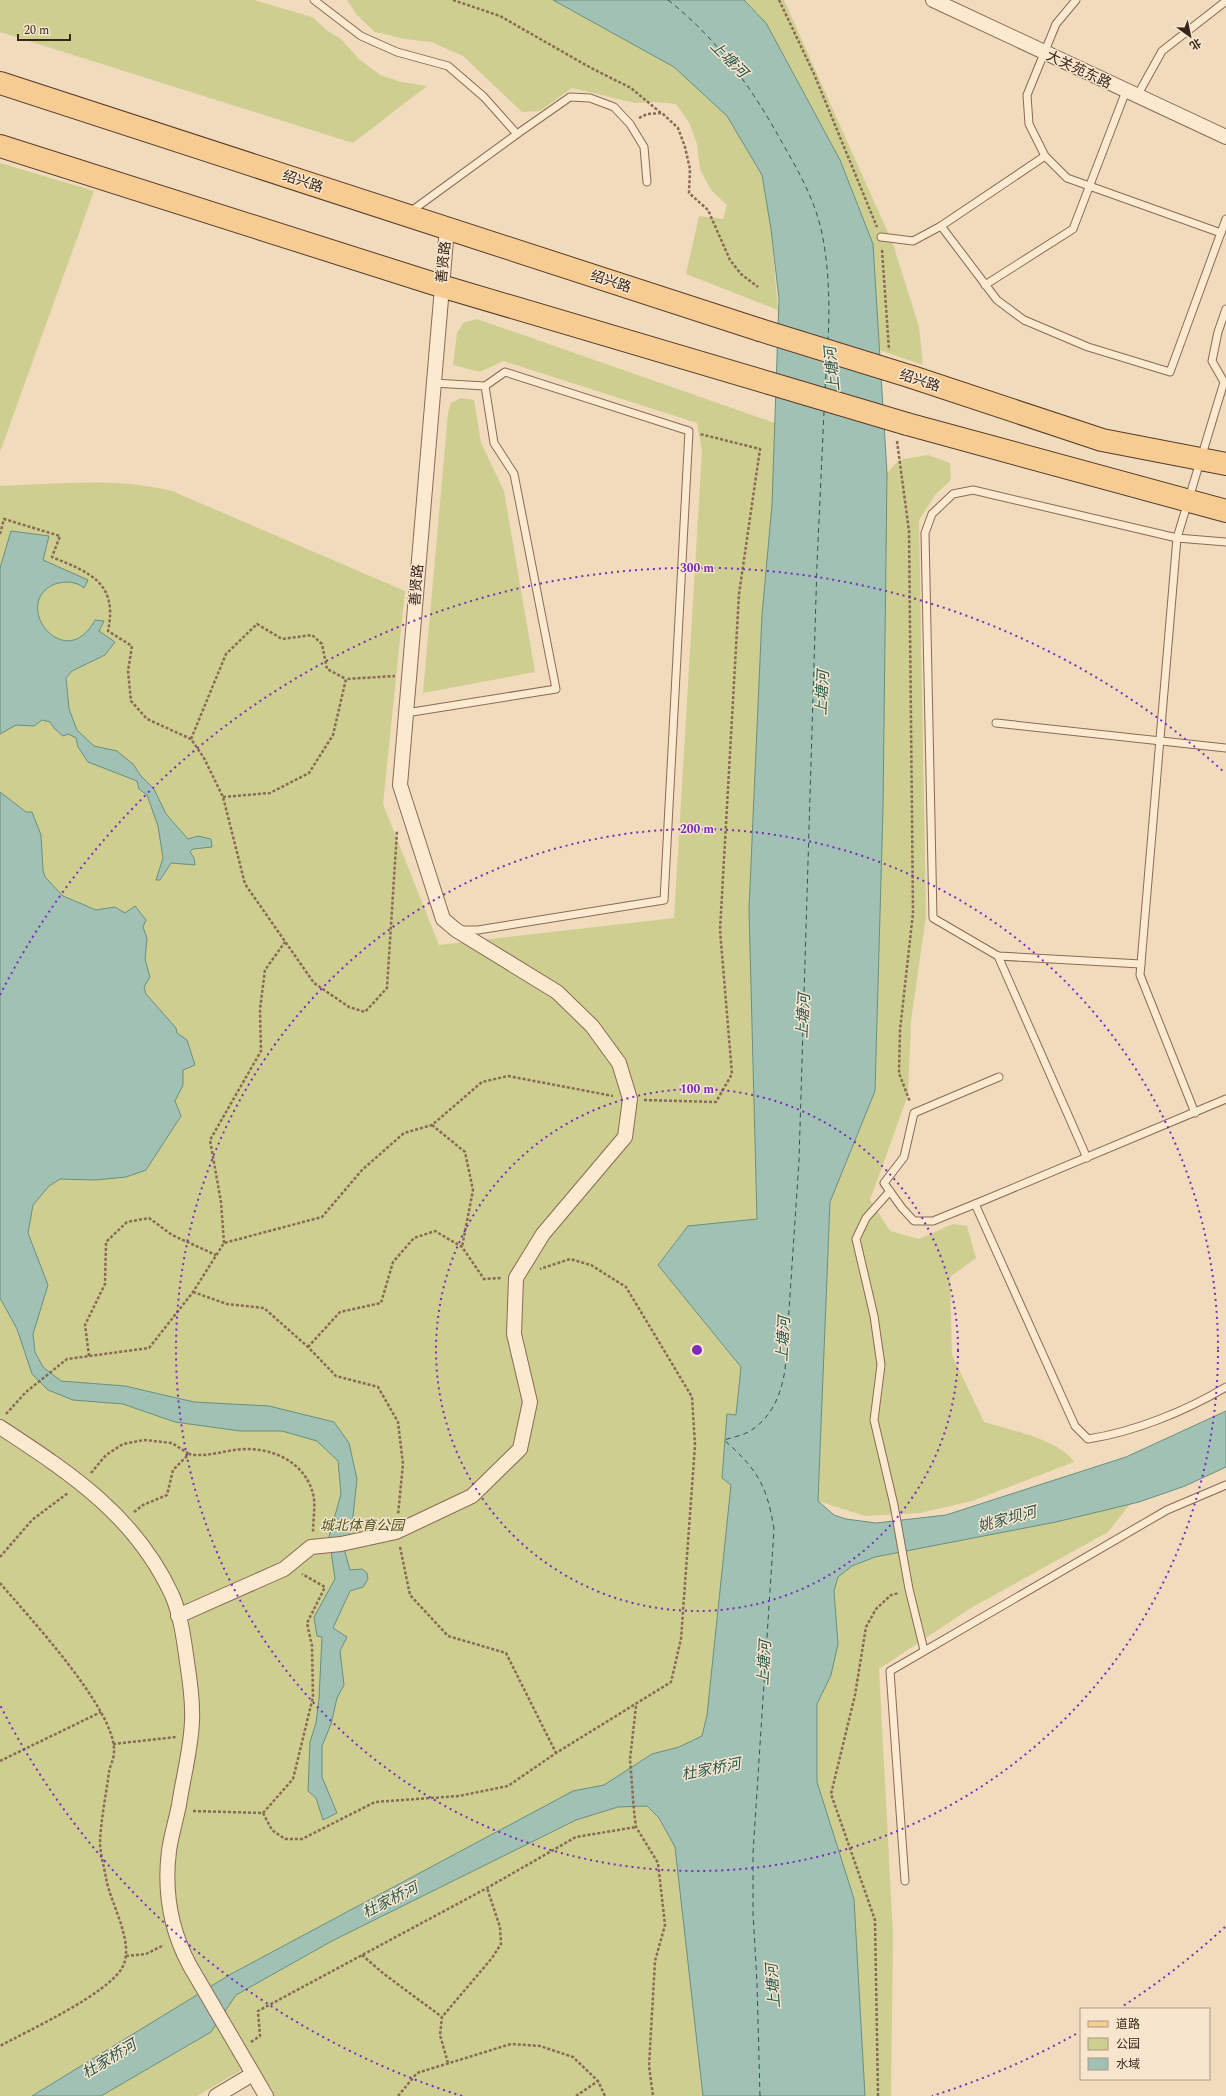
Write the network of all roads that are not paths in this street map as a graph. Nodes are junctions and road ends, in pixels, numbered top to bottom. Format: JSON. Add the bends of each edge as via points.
{"nodes":[{"id":1,"x":314,"y":0,"type":"edge"},
{"id":2,"x":933,"y":0,"type":"edge"},
{"id":3,"x":1076,"y":0,"type":"edge"},
{"id":4,"x":1226,"y":2,"type":"edge"},
{"id":5,"x":1044,"y":52,"type":"junction"},
{"id":6,"x":0,"y":83,"type":"edge"},
{"id":7,"x":1131,"y":93,"type":"junction"},
{"id":8,"x":517,"y":134,"type":"junction"},
{"id":9,"x":1226,"y":137,"type":"edge"},
{"id":10,"x":0,"y":146,"type":"edge"},
{"id":11,"x":1045,"y":156,"type":"junction"},
{"id":12,"x":647,"y":182,"type":"dead end"},
{"id":13,"x":1089,"y":185,"type":"junction"},
{"id":14,"x":406,"y":215,"type":"junction"},
{"id":15,"x":1226,"y":219,"type":"edge"},
{"id":16,"x":940,"y":226,"type":"junction"},
{"id":17,"x":447,"y":228,"type":"junction"},
{"id":18,"x":1221,"y":233,"type":"junction"},
{"id":19,"x":881,"y":237,"type":"road end"},
{"id":20,"x":985,"y":285,"type":"junction"},
{"id":21,"x":441,"y":286,"type":"junction"},
{"id":22,"x":1226,"y":309,"type":"edge"},
{"id":23,"x":1225,"y":382,"type":"edge"},
{"id":24,"x":433,"y":383,"type":"junction"},
{"id":25,"x":485,"y":386,"type":"junction"},
{"id":26,"x":1199,"y":459,"type":"junction"},
{"id":27,"x":1226,"y":464,"type":"edge"},
{"id":28,"x":1187,"y":500,"type":"junction"},
{"id":29,"x":1226,"y":510,"type":"edge"},
{"id":30,"x":1177,"y":538,"type":"junction"},
{"id":31,"x":1226,"y":542,"type":"edge"},
{"id":32,"x":406,"y":713,"type":"junction"},
{"id":33,"x":996,"y":723,"type":"dead end"},
{"id":34,"x":1160,"y":739,"type":"junction"},
{"id":35,"x":1226,"y":748,"type":"edge"},
{"id":36,"x":456,"y":930,"type":"junction"},
{"id":37,"x":998,"y":956,"type":"junction"},
{"id":38,"x":1141,"y":964,"type":"junction"},
{"id":39,"x":999,"y":1077,"type":"dead end"},
{"id":40,"x":1226,"y":1099,"type":"edge"},
{"id":41,"x":1195,"y":1113,"type":"junction"},
{"id":42,"x":1087,"y":1158,"type":"junction"},
{"id":43,"x":890,"y":1191,"type":"junction"},
{"id":44,"x":975,"y":1204,"type":"junction"},
{"id":45,"x":1226,"y":1387,"type":"edge"},
{"id":46,"x":3,"y":1421,"type":"edge"},
{"id":47,"x":1226,"y":1485,"type":"edge"},
{"id":48,"x":178,"y":1616,"type":"junction"},
{"id":49,"x":924,"y":1650,"type":"junction"},
{"id":50,"x":906,"y":1881,"type":"dead end"},
{"id":51,"x":253,"y":2074,"type":"junction"},
{"id":52,"x":216,"y":2096,"type":"edge"},
{"id":53,"x":266,"y":2096,"type":"edge"}],
"edges":[{"from":1,"to":8,"type":"lane","via":[[361,36],[397,52],[448,66],[484,97]]},
{"from":2,"to":5,"type":"street","name":"大关苑东路"},
{"from":3,"to":5,"type":"lane","via":[[1056,24]]},
{"from":4,"to":7,"type":"lane","via":[[1162,51]]},
{"from":5,"to":7,"type":"street","name":"大关苑东路"},
{"from":5,"to":11,"type":"lane","via":[[1027,95],[1030,124]]},
{"from":6,"to":14,"type":"main road","name":"绍兴路"},
{"from":7,"to":9,"type":"street","name":"大关苑东路"},
{"from":7,"to":13,"type":"lane"},
{"from":8,"to":12,"type":"lane","via":[[570,97],[590,98],[614,107],[630,124],[644,147]]},
{"from":8,"to":14,"type":"lane"},
{"from":10,"to":21,"type":"main road"},
{"from":11,"to":13,"type":"lane","via":[[1067,178]]},
{"from":11,"to":16,"type":"lane"},
{"from":13,"to":18,"type":"lane"},
{"from":13,"to":20,"type":"lane","via":[[1073,229]]},
{"from":14,"to":17,"type":"main road","name":"绍兴路"},
{"from":15,"to":18,"type":"lane"},
{"from":16,"to":19,"type":"lane","via":[[913,240]]},
{"from":16,"to":20,"type":"lane"},
{"from":17,"to":21,"type":"street","name":"善贤路"},
{"from":17,"to":26,"type":"main road","name":"绍兴路","bridge":true,"via":[[1102,440]]},
{"from":18,"to":20,"type":"lane","via":[[1170,372],[1088,347],[1024,320],[997,300]]},
{"from":21,"to":24,"type":"street","name":"善贤路"},
{"from":21,"to":28,"type":"main road","bridge":true,"via":[[769,383],[902,429]]},
{"from":22,"to":23,"type":"lane","via":[[1212,361]]},
{"from":23,"to":26,"type":"lane"},
{"from":24,"to":25,"type":"lane"},
{"from":24,"to":32,"type":"street","name":"善贤路"},
{"from":25,"to":32,"type":"lane","via":[[494,443],[514,474],[556,689]]},
{"from":25,"to":36,"type":"lane","via":[[505,372],[690,431],[664,900],[478,930]]},
{"from":26,"to":27,"type":"main road","name":"绍兴路"},
{"from":26,"to":28,"type":"lane"},
{"from":28,"to":29,"type":"main road"},
{"from":28,"to":30,"type":"lane"},
{"from":30,"to":31,"type":"lane"},
{"from":30,"to":34,"type":"lane"},
{"from":30,"to":37,"type":"lane","via":[[973,490],[953,494],[932,514],[925,533],[933,918]]},
{"from":32,"to":36,"type":"street","name":"善贤路","via":[[400,785],[443,919]]},
{"from":33,"to":34,"type":"lane"},
{"from":34,"to":35,"type":"lane"},
{"from":34,"to":38,"type":"lane"},
{"from":36,"to":48,"type":"street","name":"善贤路","via":[[557,992],[592,1026],[619,1063],[630,1099],[625,1137],[543,1234],[516,1278],[514,1334],[530,1402],[520,1449],[472,1496],[396,1532],[341,1544],[311,1547],[284,1569]]},
{"from":37,"to":38,"type":"lane"},
{"from":37,"to":42,"type":"lane"},
{"from":38,"to":41,"type":"lane","via":[[1140,975]]},
{"from":39,"to":43,"type":"lane","via":[[914,1113],[904,1157],[884,1183]]},
{"from":40,"to":41,"type":"lane"},
{"from":41,"to":42,"type":"lane"},
{"from":42,"to":44,"type":"lane"},
{"from":43,"to":44,"type":"lane","via":[[914,1221],[933,1221]]},
{"from":43,"to":49,"type":"lane","via":[[866,1218],[856,1239],[874,1316],[881,1365],[874,1420]]},
{"from":44,"to":45,"type":"lane","via":[[1075,1426],[1088,1439],[1113,1435],[1199,1403]]},
{"from":46,"to":48,"type":"street","via":[[69,1472],[122,1521],[157,1566],[172,1596]]},
{"from":47,"to":49,"type":"lane","via":[[1167,1510]]},
{"from":48,"to":51,"type":"street","via":[[183,1631],[192,1721],[169,1851],[171,1918],[190,1966]]},
{"from":49,"to":50,"type":"lane","via":[[890,1671]]},
{"from":51,"to":52,"type":"street"},
{"from":51,"to":53,"type":"street"}]}
